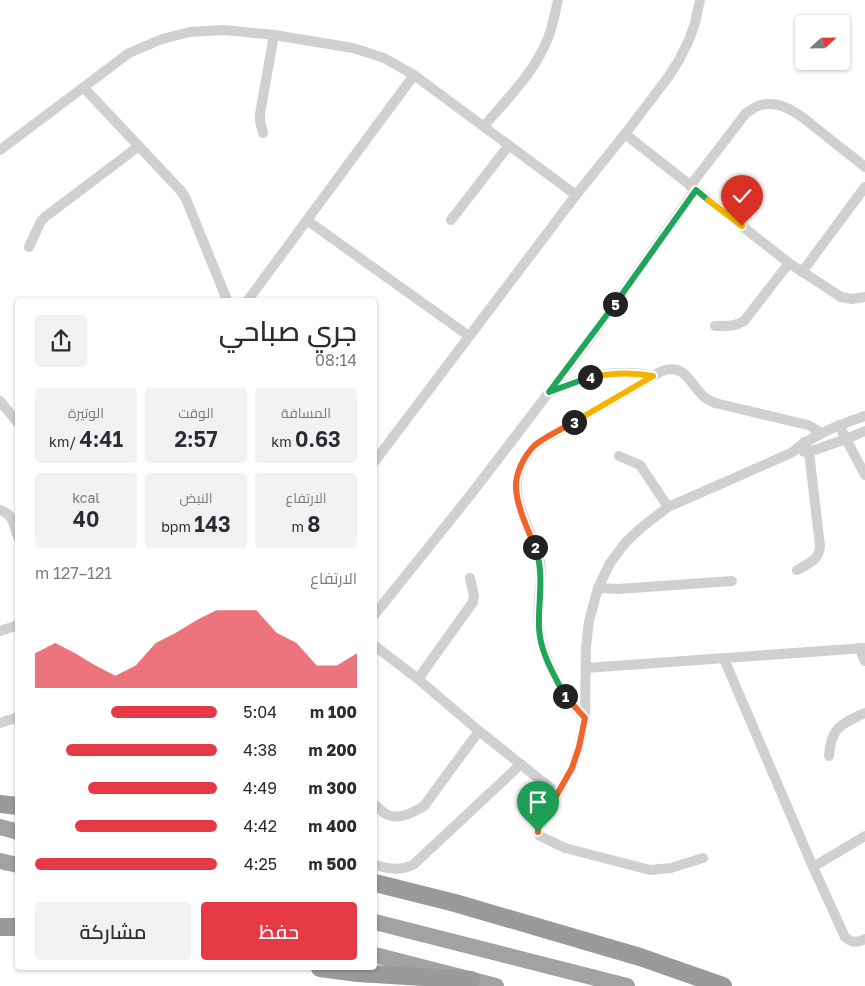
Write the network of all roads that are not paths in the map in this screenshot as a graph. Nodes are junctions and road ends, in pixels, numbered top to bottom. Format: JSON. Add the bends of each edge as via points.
{"nodes":[{"id":1,"x":558,"y":0,"type":"edge"},
{"id":2,"x":700,"y":0,"type":"edge"},
{"id":3,"x":274,"y":35,"type":"junction"},
{"id":4,"x":414,"y":75,"type":"junction"},
{"id":5,"x":84,"y":88,"type":"junction"},
{"id":6,"x":484,"y":126,"type":"junction"},
{"id":7,"x":263,"y":133,"type":"dead end"},
{"id":8,"x":625,"y":134,"type":"junction"},
{"id":9,"x":509,"y":145,"type":"junction"},
{"id":10,"x":139,"y":146,"type":"junction"},
{"id":11,"x":0,"y":150,"type":"edge"},
{"id":12,"x":865,"y":167,"type":"edge"},
{"id":13,"x":865,"y":187,"type":"edge"},
{"id":14,"x":693,"y":188,"type":"junction"},
{"id":15,"x":576,"y":195,"type":"junction"},
{"id":16,"x":452,"y":220,"type":"dead end"},
{"id":17,"x":308,"y":221,"type":"junction"},
{"id":18,"x":29,"y":247,"type":"dead end"},
{"id":19,"x":789,"y":263,"type":"junction"},
{"id":20,"x":802,"y":272,"type":"junction"},
{"id":21,"x":865,"y":297,"type":"edge"},
{"id":22,"x":226,"y":298,"type":"edge"},
{"id":23,"x":250,"y":298,"type":"edge"},
{"id":24,"x":715,"y":326,"type":"dead end"},
{"id":25,"x":469,"y":336,"type":"junction"},
{"id":26,"x":653,"y":376,"type":"junction"},
{"id":27,"x":549,"y":392,"type":"junction"},
{"id":28,"x":0,"y":401,"type":"edge"},
{"id":29,"x":14,"y":411,"type":"edge"},
{"id":30,"x":861,"y":417,"type":"edge"},
{"id":31,"x":839,"y":425,"type":"junction"},
{"id":32,"x":865,"y":432,"type":"edge"},
{"id":33,"x":820,"y":434,"type":"junction"},
{"id":34,"x":846,"y":439,"type":"junction"},
{"id":35,"x":804,"y":442,"type":"junction"},
{"id":36,"x":809,"y":452,"type":"junction"},
{"id":37,"x":790,"y":453,"type":"junction"},
{"id":38,"x":619,"y":456,"type":"dead end"},
{"id":39,"x":377,"y":458,"type":"edge"},
{"id":40,"x":865,"y":475,"type":"edge"},
{"id":41,"x":668,"y":507,"type":"junction"},
{"id":42,"x":0,"y":510,"type":"edge"},
{"id":43,"x":15,"y":529,"type":"edge"},
{"id":44,"x":797,"y":570,"type":"dead end"},
{"id":45,"x":470,"y":578,"type":"dead end"},
{"id":46,"x":732,"y":581,"type":"dead end"},
{"id":47,"x":598,"y":588,"type":"junction"},
{"id":48,"x":377,"y":612,"type":"edge"},
{"id":49,"x":15,"y":626,"type":"edge"},
{"id":50,"x":0,"y":631,"type":"edge"},
{"id":51,"x":377,"y":648,"type":"edge"},
{"id":52,"x":862,"y":648,"type":"edge"},
{"id":53,"x":724,"y":659,"type":"junction"},
{"id":54,"x":865,"y":661,"type":"edge"},
{"id":55,"x":586,"y":668,"type":"junction"},
{"id":56,"x":418,"y":679,"type":"junction"},
{"id":57,"x":865,"y":713,"type":"edge"},
{"id":58,"x":585,"y":718,"type":"junction"},
{"id":59,"x":15,"y":719,"type":"edge"},
{"id":60,"x":0,"y":723,"type":"edge"},
{"id":61,"x":479,"y":731,"type":"junction"},
{"id":62,"x":829,"y":756,"type":"dead end"},
{"id":63,"x":521,"y":764,"type":"junction"},
{"id":64,"x":558,"y":794,"type":"junction"},
{"id":65,"x":377,"y":808,"type":"edge"},
{"id":66,"x":0,"y":827,"type":"edge"},
{"id":67,"x":15,"y":831,"type":"edge"},
{"id":68,"x":865,"y":836,"type":"edge"},
{"id":69,"x":703,"y":858,"type":"dead end"},
{"id":70,"x":0,"y":861,"type":"edge"},
{"id":71,"x":15,"y":864,"type":"edge"},
{"id":72,"x":377,"y":866,"type":"edge"},
{"id":73,"x":813,"y":867,"type":"junction"},
{"id":74,"x":377,"y":883,"type":"edge"},
{"id":75,"x":377,"y":923,"type":"edge"},
{"id":76,"x":0,"y":927,"type":"edge"},
{"id":77,"x":15,"y":927,"type":"edge"},
{"id":78,"x":865,"y":939,"type":"edge"},
{"id":79,"x":377,"y":956,"type":"edge"},
{"id":80,"x":335,"y":970,"type":"edge"},
{"id":81,"x":471,"y":980,"type":"junction"},
{"id":82,"x":496,"y":986,"type":"edge"},
{"id":83,"x":627,"y":986,"type":"edge"},
{"id":84,"x":723,"y":986,"type":"edge"}],
"edges":[{"from":1,"to":6,"type":"street","via":[[548,39],[529,73]]},
{"from":2,"to":8,"type":"street","via":[[689,40],[678,60]]},
{"from":3,"to":4,"type":"street","via":[[353,48],[384,58]]},
{"from":3,"to":5,"type":"street","via":[[224,30],[190,32],[162,39],[129,53]]},
{"from":3,"to":7,"type":"street","via":[[260,114]]},
{"from":4,"to":6,"type":"street"},
{"from":4,"to":17,"type":"street"},
{"from":5,"to":10,"type":"street"},
{"from":5,"to":11,"type":"street"},
{"from":6,"to":9,"type":"street"},
{"from":8,"to":14,"type":"street"},
{"from":8,"to":15,"type":"street"},
{"from":9,"to":15,"type":"street"},
{"from":9,"to":16,"type":"street"},
{"from":10,"to":18,"type":"street","via":[[45,217]]},
{"from":10,"to":22,"type":"street","via":[[186,199]]},
{"from":12,"to":14,"type":"street","via":[[798,115],[781,106],[765,104],[746,113]]},
{"from":13,"to":20,"type":"street"},
{"from":14,"to":19,"type":"street"},
{"from":14,"to":27,"type":"street","via":[[592,336]]},
{"from":15,"to":25,"type":"street"},
{"from":17,"to":23,"type":"street"},
{"from":17,"to":25,"type":"street"},
{"from":19,"to":20,"type":"street"},
{"from":19,"to":24,"type":"street","via":[[744,321],[730,326]]},
{"from":20,"to":21,"type":"street","via":[[841,297]]},
{"from":25,"to":39,"type":"street"},
{"from":26,"to":27,"type":"street","via":[[640,373],[597,376]]},
{"from":26,"to":33,"type":"street","via":[[668,369],[675,370],[683,373],[707,399],[715,403],[808,425]]},
{"from":26,"to":58,"type":"street","via":[[535,445],[517,476],[520,506],[540,563],[540,638],[565,695]]},
{"from":27,"to":48,"type":"street"},
{"from":28,"to":29,"type":"street"},
{"from":30,"to":31,"type":"street"},
{"from":30,"to":32,"type":"street"},
{"from":31,"to":33,"type":"street"},
{"from":31,"to":34,"type":"street"},
{"from":32,"to":34,"type":"street"},
{"from":33,"to":35,"type":"street"},
{"from":34,"to":36,"type":"street"},
{"from":34,"to":40,"type":"street"},
{"from":35,"to":36,"type":"street"},
{"from":35,"to":37,"type":"street"},
{"from":36,"to":37,"type":"street"},
{"from":36,"to":44,"type":"street","via":[[820,546],[817,558]]},
{"from":37,"to":41,"type":"street"},
{"from":38,"to":41,"type":"street","via":[[640,465]]},
{"from":41,"to":47,"type":"street","via":[[626,542],[610,563]]},
{"from":42,"to":43,"type":"street","via":[[8,513]]},
{"from":45,"to":56,"type":"street","via":[[473,602]]},
{"from":46,"to":47,"type":"street"},
{"from":47,"to":55,"type":"street","via":[[589,621]]},
{"from":49,"to":50,"type":"street"},
{"from":51,"to":56,"type":"street"},
{"from":52,"to":53,"type":"street"},
{"from":52,"to":54,"type":"street"},
{"from":53,"to":55,"type":"street"},
{"from":53,"to":73,"type":"street"},
{"from":55,"to":58,"type":"street"},
{"from":56,"to":61,"type":"street"},
{"from":57,"to":62,"type":"street","via":[[838,728],[830,743]]},
{"from":58,"to":64,"type":"street","via":[[572,768]]},
{"from":59,"to":60,"type":"street"},
{"from":61,"to":63,"type":"street"},
{"from":61,"to":65,"type":"street","via":[[424,806],[416,812],[397,816],[388,816]]},
{"from":63,"to":64,"type":"street"},
{"from":63,"to":72,"type":"street","via":[[413,865],[398,870]]},
{"from":64,"to":69,"type":"street","via":[[538,828],[543,839],[565,848],[650,870],[671,868]]},
{"from":66,"to":67,"type":"highway"},
{"from":68,"to":73,"type":"street"},
{"from":70,"to":71,"type":"highway"},
{"from":73,"to":78,"type":"street","via":[[845,937],[853,942]]},
{"from":74,"to":84,"type":"highway","via":[[640,957]]},
{"from":75,"to":83,"type":"highway"},
{"from":76,"to":77,"type":"highway"},
{"from":79,"to":81,"type":"highway"},
{"from":80,"to":81,"type":"highway"},
{"from":81,"to":82,"type":"highway"}]}
